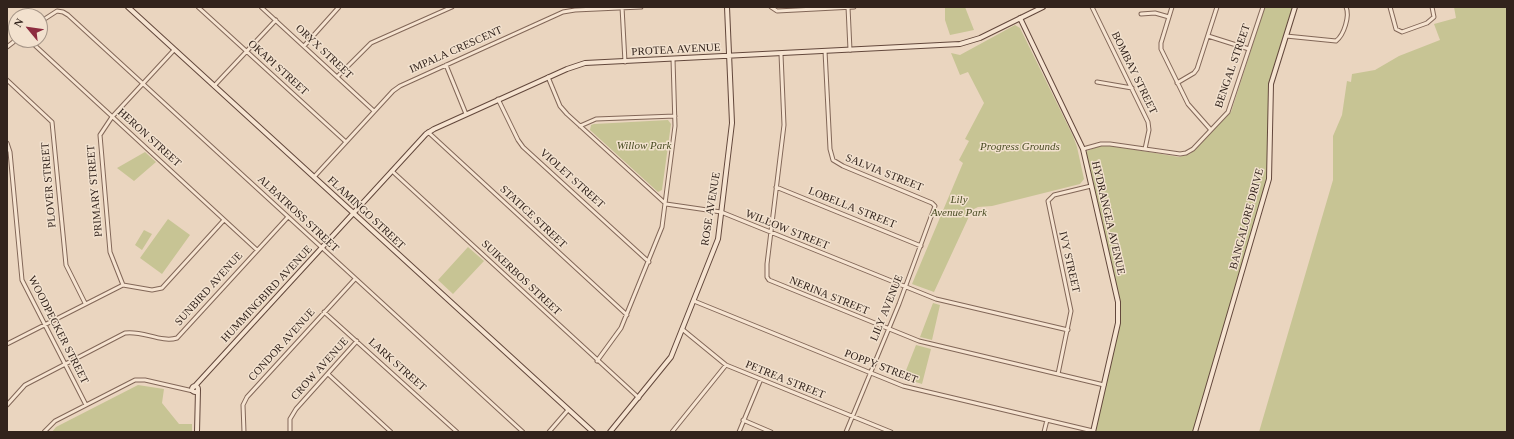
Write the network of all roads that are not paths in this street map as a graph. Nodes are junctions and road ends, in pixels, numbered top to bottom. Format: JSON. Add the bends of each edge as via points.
{"nodes":[{"id":1,"x":128,"y":7,"type":"edge"},
{"id":2,"x":198,"y":7,"type":"edge"},
{"id":3,"x":261,"y":7,"type":"edge"},
{"id":4,"x":339,"y":7,"type":"edge"},
{"id":5,"x":452,"y":7,"type":"edge"},
{"id":6,"x":622,"y":7,"type":"edge"},
{"id":7,"x":641,"y":7,"type":"edge"},
{"id":8,"x":726,"y":7,"type":"edge"},
{"id":9,"x":771,"y":7,"type":"edge"},
{"id":10,"x":848,"y":7,"type":"edge"},
{"id":11,"x":854,"y":7,"type":"edge"},
{"id":12,"x":1043,"y":7,"type":"edge"},
{"id":13,"x":1092,"y":7,"type":"edge"},
{"id":14,"x":1172,"y":7,"type":"edge"},
{"id":15,"x":1217,"y":7,"type":"edge"},
{"id":16,"x":1263,"y":7,"type":"edge"},
{"id":17,"x":1295,"y":7,"type":"edge"},
{"id":18,"x":1346,"y":7,"type":"edge"},
{"id":19,"x":1390,"y":7,"type":"edge"},
{"id":20,"x":1432,"y":7,"type":"edge"},
{"id":21,"x":1141,"y":14,"type":"dead end"},
{"id":22,"x":48,"y":16,"type":"edge"},
{"id":23,"x":1169,"y":17,"type":"junction"},
{"id":24,"x":1020,"y":18,"type":"junction"},
{"id":25,"x":276,"y":20,"type":"junction"},
{"id":26,"x":1208,"y":36,"type":"junction"},
{"id":27,"x":1286,"y":36,"type":"junction"},
{"id":28,"x":304,"y":46,"type":"junction"},
{"id":29,"x":38,"y":48,"type":"edge"},
{"id":30,"x":1249,"y":49,"type":"junction"},
{"id":31,"x":174,"y":50,"type":"junction"},
{"id":32,"x":850,"y":50,"type":"junction"},
{"id":33,"x":825,"y":51,"type":"junction"},
{"id":34,"x":246,"y":52,"type":"junction"},
{"id":35,"x":780,"y":54,"type":"junction"},
{"id":36,"x":729,"y":56,"type":"junction"},
{"id":37,"x":673,"y":59,"type":"junction"},
{"id":38,"x":625,"y":62,"type":"junction"},
{"id":39,"x":446,"y":65,"type":"junction"},
{"id":40,"x":337,"y":77,"type":"junction"},
{"id":41,"x":548,"y":77,"type":"junction"},
{"id":42,"x":7,"y":80,"type":"edge"},
{"id":43,"x":1097,"y":82,"type":"dead end"},
{"id":44,"x":1178,"y":83,"type":"junction"},
{"id":45,"x":143,"y":84,"type":"junction"},
{"id":46,"x":214,"y":86,"type":"junction"},
{"id":47,"x":1132,"y":88,"type":"junction"},
{"id":48,"x":498,"y":99,"type":"junction"},
{"id":49,"x":374,"y":111,"type":"junction"},
{"id":50,"x":466,"y":114,"type":"junction"},
{"id":51,"x":676,"y":116,"type":"junction"},
{"id":52,"x":112,"y":117,"type":"junction"},
{"id":53,"x":580,"y":126,"type":"junction"},
{"id":54,"x":1211,"y":130,"type":"junction"},
{"id":55,"x":428,"y":132,"type":"junction"},
{"id":56,"x":346,"y":142,"type":"junction"},
{"id":57,"x":7,"y":143,"type":"edge"},
{"id":58,"x":1083,"y":149,"type":"junction"},
{"id":59,"x":1145,"y":150,"type":"junction"},
{"id":60,"x":392,"y":171,"type":"junction"},
{"id":61,"x":314,"y":177,"type":"junction"},
{"id":62,"x":1091,"y":186,"type":"junction"},
{"id":63,"x":776,"y":187,"type":"junction"},
{"id":64,"x":666,"y":204,"type":"junction"},
{"id":65,"x":721,"y":212,"type":"junction"},
{"id":66,"x":934,"y":212,"type":"joint"},
{"id":67,"x":353,"y":214,"type":"junction"},
{"id":68,"x":288,"y":217,"type":"junction"},
{"id":69,"x":224,"y":220,"type":"junction"},
{"id":70,"x":771,"y":233,"type":"junction"},
{"id":71,"x":921,"y":246,"type":"junction"},
{"id":72,"x":322,"y":248,"type":"junction"},
{"id":73,"x":257,"y":250,"type":"junction"},
{"id":74,"x":649,"y":262,"type":"junction"},
{"id":75,"x":355,"y":279,"type":"junction"},
{"id":76,"x":123,"y":285,"type":"junction"},
{"id":77,"x":905,"y":288,"type":"junction"},
{"id":78,"x":694,"y":301,"type":"junction"},
{"id":79,"x":85,"y":303,"type":"junction"},
{"id":80,"x":324,"y":312,"type":"junction"},
{"id":81,"x":627,"y":315,"type":"junction"},
{"id":82,"x":45,"y":325,"type":"junction"},
{"id":83,"x":682,"y":329,"type":"junction"},
{"id":84,"x":888,"y":330,"type":"junction"},
{"id":85,"x":1068,"y":330,"type":"junction"},
{"id":86,"x":357,"y":341,"type":"junction"},
{"id":87,"x":7,"y":344,"type":"edge"},
{"id":88,"x":597,"y":361,"type":"junction"},
{"id":89,"x":65,"y":364,"type":"junction"},
{"id":90,"x":726,"y":365,"type":"junction"},
{"id":91,"x":870,"y":373,"type":"junction"},
{"id":92,"x":328,"y":374,"type":"junction"},
{"id":93,"x":1058,"y":374,"type":"junction"},
{"id":94,"x":760,"y":379,"type":"junction"},
{"id":95,"x":1104,"y":385,"type":"junction"},
{"id":96,"x":195,"y":389,"type":"junction"},
{"id":97,"x":639,"y":398,"type":"junction"},
{"id":98,"x":7,"y":405,"type":"edge"},
{"id":99,"x":86,"y":405,"type":"junction"},
{"id":100,"x":568,"y":410,"type":"junction"},
{"id":101,"x":852,"y":417,"type":"junction"},
{"id":102,"x":743,"y":420,"type":"junction"},
{"id":103,"x":1047,"y":420,"type":"junction"},
{"id":104,"x":1093,"y":431,"type":"edge"},
{"id":105,"x":44,"y":432,"type":"edge"},
{"id":106,"x":197,"y":432,"type":"edge"},
{"id":107,"x":244,"y":432,"type":"edge"},
{"id":108,"x":290,"y":432,"type":"edge"},
{"id":109,"x":391,"y":432,"type":"edge"},
{"id":110,"x":457,"y":432,"type":"edge"},
{"id":111,"x":523,"y":432,"type":"edge"},
{"id":112,"x":549,"y":432,"type":"edge"},
{"id":113,"x":592,"y":432,"type":"edge"},
{"id":114,"x":610,"y":432,"type":"edge"},
{"id":115,"x":672,"y":432,"type":"edge"},
{"id":116,"x":739,"y":432,"type":"edge"},
{"id":117,"x":772,"y":432,"type":"edge"},
{"id":118,"x":846,"y":432,"type":"edge"},
{"id":119,"x":891,"y":432,"type":"edge"},
{"id":120,"x":1044,"y":432,"type":"edge"},
{"id":121,"x":1195,"y":432,"type":"edge"}],
"edges":[{"from":1,"to":31,"type":"street","name":"FLAMINGO STREET"},
{"from":2,"to":34,"type":"street","name":"OKAPI STREET"},
{"from":3,"to":25,"type":"street","name":"ORYX STREET"},
{"from":4,"to":28,"type":"street"},
{"from":5,"to":40,"type":"street","via":[[371,44]]},
{"from":6,"to":7,"type":"street","name":"IMPALA CRESCENT"},
{"from":6,"to":38,"type":"street"},
{"from":6,"to":39,"type":"street","name":"IMPALA CRESCENT","via":[[563,12]]},
{"from":8,"to":36,"type":"street","name":"ROSE AVENUE"},
{"from":9,"to":10,"type":"street","via":[[777,11]]},
{"from":10,"to":11,"type":"street"},
{"from":10,"to":32,"type":"street"},
{"from":12,"to":24,"type":"street","name":"PROTEA AVENUE"},
{"from":13,"to":47,"type":"street","name":"BOMBAY STREET"},
{"from":14,"to":23,"type":"street"},
{"from":15,"to":26,"type":"street"},
{"from":16,"to":30,"type":"street","name":"BENGAL STREET"},
{"from":17,"to":27,"type":"street","name":"BANGALORE DRIVE"},
{"from":18,"to":27,"type":"street","via":[[1348,11],[1345,23],[1336,41]]},
{"from":19,"to":20,"type":"street","via":[[1396,29],[1402,32],[1430,22],[1434,16]]},
{"from":21,"to":23,"type":"street","via":[[1155,12]]},
{"from":22,"to":45,"type":"street","name":"ALBATROSS STREET","via":[[60,11],[68,15]]},
{"from":23,"to":44,"type":"street","via":[[1161,46]]},
{"from":24,"to":32,"type":"street","name":"PROTEA AVENUE","via":[[973,41],[960,44]]},
{"from":24,"to":58,"type":"street","name":"HYDRANGEA AVENUE"},
{"from":25,"to":28,"type":"street","name":"ORYX STREET"},
{"from":25,"to":34,"type":"street"},
{"from":26,"to":30,"type":"street"},
{"from":26,"to":44,"type":"street","via":[[1197,69]]},
{"from":27,"to":121,"type":"street","name":"BANGALORE DRIVE","via":[[1271,88],[1269,179]]},
{"from":28,"to":40,"type":"street","name":"ORYX STREET"},
{"from":29,"to":52,"type":"street","name":"HERON STREET"},
{"from":30,"to":54,"type":"street","name":"BENGAL STREET","via":[[1228,112]]},
{"from":31,"to":45,"type":"street","name":"PRIMARY STREET"},
{"from":31,"to":46,"type":"street","name":"FLAMINGO STREET"},
{"from":32,"to":33,"type":"street","name":"PROTEA AVENUE"},
{"from":33,"to":35,"type":"street","name":"PROTEA AVENUE"},
{"from":33,"to":66,"type":"street","name":"SALVIA STREET","via":[[830,149],[833,160],[932,203],[935,206]]},
{"from":34,"to":46,"type":"street"},
{"from":34,"to":56,"type":"street","name":"OKAPI STREET"},
{"from":35,"to":36,"type":"street","name":"PROTEA AVENUE"},
{"from":35,"to":63,"type":"street","name":"NERINA STREET","via":[[784,125]]},
{"from":36,"to":37,"type":"street","name":"PROTEA AVENUE"},
{"from":36,"to":65,"type":"street","name":"ROSE AVENUE","via":[[732,131]]},
{"from":37,"to":38,"type":"street","name":"PROTEA AVENUE"},
{"from":37,"to":51,"type":"street"},
{"from":38,"to":41,"type":"street","name":"PROTEA AVENUE","via":[[582,64]]},
{"from":39,"to":49,"type":"street","name":"IMPALA CRESCENT","via":[[396,88]]},
{"from":39,"to":50,"type":"street"},
{"from":40,"to":49,"type":"street","name":"ORYX STREET"},
{"from":41,"to":48,"type":"street","name":"PROTEA AVENUE"},
{"from":41,"to":53,"type":"street","via":[[560,106]]},
{"from":42,"to":79,"type":"street","name":"PLOVER STREET","via":[[52,122],[66,265]]},
{"from":43,"to":47,"type":"street"},
{"from":44,"to":54,"type":"street","via":[[1188,104]]},
{"from":45,"to":52,"type":"street","name":"PRIMARY STREET"},
{"from":45,"to":68,"type":"street","name":"ALBATROSS STREET"},
{"from":46,"to":61,"type":"street","name":"FLAMINGO STREET"},
{"from":47,"to":59,"type":"street","name":"BOMBAY STREET","via":[[1148,122]]},
{"from":48,"to":50,"type":"street","name":"PROTEA AVENUE"},
{"from":48,"to":74,"type":"street","name":"VIOLET STREET","via":[[524,147]]},
{"from":49,"to":56,"type":"street","name":"IMPALA CRESCENT"},
{"from":50,"to":55,"type":"street","name":"PROTEA AVENUE"},
{"from":51,"to":53,"type":"street","via":[[596,119]]},
{"from":51,"to":64,"type":"street"},
{"from":52,"to":69,"type":"street","name":"HERON STREET"},
{"from":52,"to":76,"type":"street","name":"PRIMARY STREET","via":[[101,132],[100,151],[110,252]]},
{"from":53,"to":64,"type":"street"},
{"from":54,"to":59,"type":"street","name":"BENGAL STREET","via":[[1186,153]]},
{"from":55,"to":60,"type":"street","name":"PROTEA AVENUE"},
{"from":55,"to":81,"type":"street","name":"STATICE STREET"},
{"from":56,"to":61,"type":"street","name":"IMPALA CRESCENT"},
{"from":57,"to":82,"type":"street","name":"WOODPECKER STREET","via":[[10,152],[21,276]]},
{"from":58,"to":59,"type":"street","name":"BENGAL STREET","via":[[1105,143]]},
{"from":58,"to":62,"type":"street","name":"HYDRANGEA AVENUE"},
{"from":60,"to":67,"type":"street","name":"PROTEA AVENUE"},
{"from":60,"to":88,"type":"street","name":"SUIKERBOS STREET"},
{"from":61,"to":67,"type":"street","name":"FLAMINGO STREET"},
{"from":62,"to":85,"type":"street","name":"IVY STREET","via":[[1054,195],[1048,201],[1070,307]]},
{"from":62,"to":95,"type":"street","name":"HYDRANGEA AVENUE","via":[[1119,309]]},
{"from":63,"to":70,"type":"street","name":"NERINA STREET"},
{"from":63,"to":71,"type":"street","name":"LOBELLA STREET"},
{"from":64,"to":65,"type":"street","name":"WILLOW STREET"},
{"from":64,"to":74,"type":"street","via":[[661,231]]},
{"from":65,"to":70,"type":"street","name":"WILLOW STREET"},
{"from":65,"to":78,"type":"street","name":"ROSE AVENUE","via":[[716,243]]},
{"from":66,"to":71,"type":"street","name":"LILY AVENUE"},
{"from":67,"to":72,"type":"street","name":"HUMMINGBIRD AVENUE"},
{"from":67,"to":100,"type":"street","name":"FLAMINGO STREET"},
{"from":68,"to":72,"type":"street","name":"ALBATROSS STREET"},
{"from":68,"to":73,"type":"street","name":"SUNBIRD AVENUE"},
{"from":69,"to":73,"type":"street","name":"HERON STREET"},
{"from":69,"to":76,"type":"street","via":[[162,288],[152,290]]},
{"from":70,"to":77,"type":"street","name":"WILLOW STREET"},
{"from":70,"to":84,"type":"street","name":"NERINA STREET","via":[[766,274],[769,280]]},
{"from":71,"to":77,"type":"street","name":"LILY AVENUE"},
{"from":72,"to":75,"type":"street","name":"ALBATROSS STREET"},
{"from":72,"to":96,"type":"street","name":"HUMMINGBIRD AVENUE","via":[[204,376]]},
{"from":73,"to":89,"type":"street","name":"SUNBIRD AVENUE","via":[[176,338],[125,333]]},
{"from":74,"to":81,"type":"street"},
{"from":75,"to":80,"type":"street","name":"CONDOR AVENUE"},
{"from":75,"to":111,"type":"street","name":"ALBATROSS STREET"},
{"from":76,"to":79,"type":"street"},
{"from":77,"to":84,"type":"street","name":"LILY AVENUE"},
{"from":77,"to":85,"type":"street","name":"WILLOW STREET","via":[[944,302]]},
{"from":78,"to":83,"type":"street","name":"ROSE AVENUE"},
{"from":78,"to":91,"type":"street","name":"POPPY STREET"},
{"from":79,"to":82,"type":"street"},
{"from":80,"to":86,"type":"street","name":"LARK STREET"},
{"from":80,"to":107,"type":"street","name":"CONDOR AVENUE","via":[[246,397],[243,405]]},
{"from":81,"to":88,"type":"street","via":[[620,332]]},
{"from":82,"to":87,"type":"street"},
{"from":82,"to":89,"type":"street","name":"WOODPECKER STREET"},
{"from":83,"to":90,"type":"street","name":"PETREA STREET"},
{"from":83,"to":97,"type":"street","name":"ROSE AVENUE","via":[[668,362]]},
{"from":84,"to":91,"type":"street","name":"LILY AVENUE"},
{"from":84,"to":93,"type":"street","name":"NERINA STREET","via":[[923,343]]},
{"from":85,"to":93,"type":"street","name":"IVY STREET"},
{"from":86,"to":92,"type":"street","name":"CROW AVENUE"},
{"from":86,"to":110,"type":"street","name":"LARK STREET"},
{"from":88,"to":97,"type":"street","name":"SUIKERBOS STREET"},
{"from":89,"to":98,"type":"street","name":"SUNBIRD AVENUE","via":[[25,385]]},
{"from":89,"to":99,"type":"street","name":"WOODPECKER STREET"},
{"from":90,"to":94,"type":"street","name":"PETREA STREET"},
{"from":90,"to":115,"type":"street"},
{"from":91,"to":101,"type":"street","name":"LILY AVENUE"},
{"from":91,"to":103,"type":"street","name":"POPPY STREET","via":[[914,389]]},
{"from":92,"to":108,"type":"street","name":"CROW AVENUE","via":[[293,412]]},
{"from":92,"to":109,"type":"street"},
{"from":93,"to":95,"type":"street","name":"NERINA STREET"},
{"from":94,"to":101,"type":"street","name":"PETREA STREET"},
{"from":94,"to":102,"type":"street"},
{"from":95,"to":104,"type":"street","name":"HYDRANGEA AVENUE"},
{"from":96,"to":99,"type":"street","via":[[137,380]]},
{"from":96,"to":106,"type":"street","via":[[198,404]]},
{"from":97,"to":114,"type":"street","name":"ROSE AVENUE"},
{"from":99,"to":105,"type":"street","via":[[53,422]]},
{"from":100,"to":112,"type":"street"},
{"from":100,"to":113,"type":"street","name":"FLAMINGO STREET"},
{"from":101,"to":118,"type":"street","name":"LILY AVENUE"},
{"from":101,"to":119,"type":"street","name":"PETREA STREET"},
{"from":102,"to":116,"type":"street"},
{"from":102,"to":117,"type":"street"},
{"from":103,"to":104,"type":"street","name":"POPPY STREET"},
{"from":103,"to":120,"type":"street"}]}
